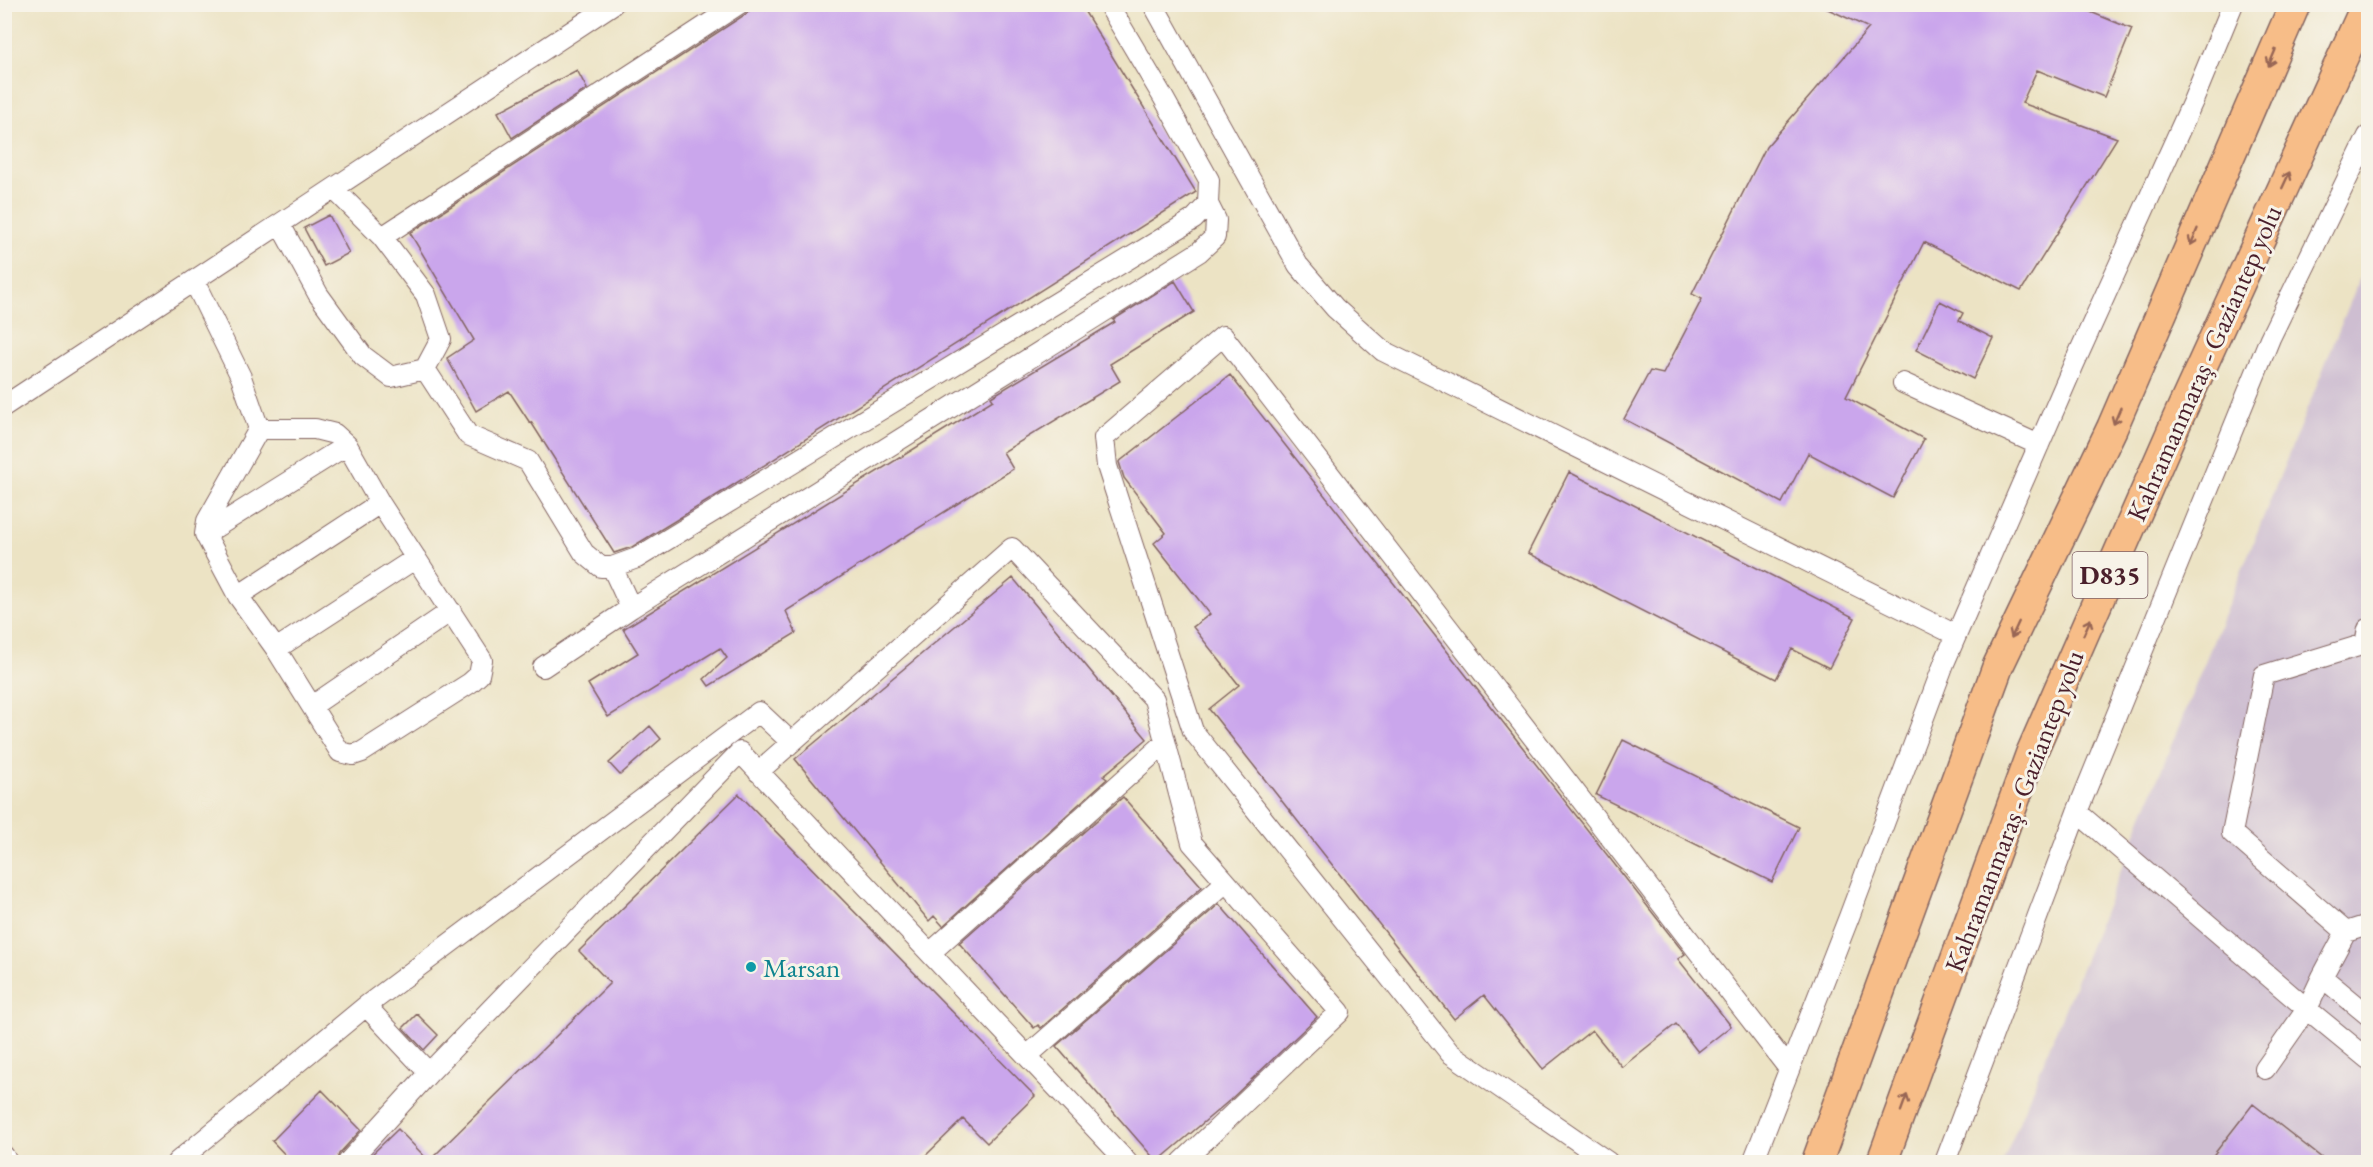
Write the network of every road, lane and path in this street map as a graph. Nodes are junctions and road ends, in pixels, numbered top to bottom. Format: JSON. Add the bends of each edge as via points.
{"nodes":[{"id":1,"x":613,"y":4,"type":"edge"},
{"id":2,"x":739,"y":4,"type":"edge"},
{"id":3,"x":1108,"y":4,"type":"edge"},
{"id":4,"x":1153,"y":4,"type":"edge"},
{"id":5,"x":2233,"y":4,"type":"edge"},
{"id":6,"x":2295,"y":4,"type":"edge"},
{"id":7,"x":2367,"y":4,"type":"edge"},
{"id":8,"x":2368,"y":136,"type":"edge"},
{"id":9,"x":334,"y":189,"type":"junction"},
{"id":10,"x":1209,"y":204,"type":"junction"},
{"id":11,"x":280,"y":225,"type":"junction"},
{"id":12,"x":382,"y":237,"type":"junction"},
{"id":13,"x":194,"y":281,"type":"junction"},
{"id":14,"x":424,"y":369,"type":"junction"},
{"id":15,"x":1903,"y":383,"type":"dead end"},
{"id":16,"x":4,"y":406,"type":"edge"},
{"id":17,"x":259,"y":429,"type":"junction"},
{"id":18,"x":347,"y":445,"type":"junction"},
{"id":19,"x":2039,"y":445,"type":"junction"},
{"id":20,"x":380,"y":503,"type":"junction"},
{"id":21,"x":205,"y":534,"type":"junction"},
{"id":22,"x":416,"y":558,"type":"junction"},
{"id":23,"x":612,"y":567,"type":"junction"},
{"id":24,"x":238,"y":596,"type":"junction"},
{"id":25,"x":631,"y":608,"type":"junction"},
{"id":26,"x":451,"y":611,"type":"junction"},
{"id":27,"x":2368,"y":629,"type":"edge"},
{"id":28,"x":1956,"y":636,"type":"junction"},
{"id":29,"x":276,"y":649,"type":"junction"},
{"id":30,"x":543,"y":667,"type":"dead end"},
{"id":31,"x":312,"y":706,"type":"junction"},
{"id":32,"x":791,"y":742,"type":"junction"},
{"id":33,"x":1165,"y":743,"type":"junction"},
{"id":34,"x":758,"y":772,"type":"junction"},
{"id":35,"x":2077,"y":812,"type":"junction"},
{"id":36,"x":1226,"y":882,"type":"junction"},
{"id":37,"x":2368,"y":925,"type":"edge"},
{"id":38,"x":2346,"y":932,"type":"junction"},
{"id":39,"x":930,"y":953,"type":"junction"},
{"id":40,"x":2322,"y":977,"type":"junction"},
{"id":41,"x":366,"y":1006,"type":"junction"},
{"id":42,"x":2307,"y":1009,"type":"junction"},
{"id":43,"x":2368,"y":1015,"type":"edge"},
{"id":44,"x":1027,"y":1056,"type":"junction"},
{"id":45,"x":2368,"y":1059,"type":"edge"},
{"id":46,"x":1789,"y":1069,"type":"junction"},
{"id":47,"x":2265,"y":1069,"type":"dead end"},
{"id":48,"x":429,"y":1072,"type":"junction"},
{"id":49,"x":4,"y":1156,"type":"edge"},
{"id":50,"x":7,"y":1162,"type":"edge"},
{"id":51,"x":177,"y":1162,"type":"edge"},
{"id":52,"x":348,"y":1162,"type":"edge"},
{"id":53,"x":1127,"y":1162,"type":"edge"},
{"id":54,"x":1182,"y":1162,"type":"edge"},
{"id":55,"x":1608,"y":1162,"type":"edge"},
{"id":56,"x":1753,"y":1162,"type":"edge"},
{"id":57,"x":1817,"y":1162,"type":"edge"},
{"id":58,"x":1882,"y":1162,"type":"edge"},
{"id":59,"x":1945,"y":1162,"type":"edge"}],
"edges":[{"from":1,"to":9,"type":"street"},
{"from":2,"to":12,"type":"street"},
{"from":3,"to":10,"type":"street","via":[[1205,172]]},
{"from":4,"to":28,"type":"street","via":[[1298,265],[1335,308],[1383,351]]},
{"from":5,"to":19,"type":"street"},
{"from":6,"to":57,"type":"highway","number":"D835","one_way":true,"via":[[2112,428],[1998,666]]},
{"from":58,"to":7,"type":"highway","name":"Kahramanmaraş - Gaziantep yolu","number":"D835","one_way":true,"via":[[2031,754],[2183,407]]},
{"from":8,"to":35,"type":"street","via":[[2270,338]]},
{"from":9,"to":11,"type":"street"},
{"from":9,"to":12,"type":"street"},
{"from":10,"to":23,"type":"street","via":[[1194,219],[637,558]]},
{"from":10,"to":25,"type":"street","via":[[1216,220],[1215,237],[1199,252]]},
{"from":11,"to":13,"type":"street"},
{"from":11,"to":14,"type":"street","via":[[318,294],[363,356],[391,376]]},
{"from":12,"to":14,"type":"street","via":[[426,295],[441,339]]},
{"from":13,"to":16,"type":"street"},
{"from":13,"to":17,"type":"street","via":[[241,377]]},
{"from":14,"to":23,"type":"street","via":[[468,435],[528,460],[584,553],[601,567]]},
{"from":15,"to":19,"type":"street"},
{"from":17,"to":18,"type":"street","via":[[315,429],[335,434]]},
{"from":17,"to":21,"type":"street","via":[[207,520]]},
{"from":18,"to":20,"type":"street"},
{"from":18,"to":21,"type":"street"},
{"from":19,"to":28,"type":"street"},
{"from":20,"to":22,"type":"street"},
{"from":20,"to":24,"type":"street"},
{"from":21,"to":24,"type":"street"},
{"from":22,"to":26,"type":"street"},
{"from":22,"to":29,"type":"street"},
{"from":23,"to":25,"type":"street"},
{"from":24,"to":29,"type":"street"},
{"from":25,"to":30,"type":"street"},
{"from":26,"to":31,"type":"street"},
{"from":26,"to":31,"type":"street","via":[[482,660],[479,675],[470,683],[353,755],[340,752]]},
{"from":27,"to":38,"type":"street","via":[[2365,644],[2264,675],[2232,833]]},
{"from":28,"to":46,"type":"street"},
{"from":29,"to":31,"type":"street"},
{"from":32,"to":33,"type":"street","via":[[1012,548],[1154,699]]},
{"from":32,"to":34,"type":"street"},
{"from":32,"to":41,"type":"street","via":[[759,712]]},
{"from":33,"to":36,"type":"street","via":[[1192,843]]},
{"from":33,"to":39,"type":"street"},
{"from":34,"to":39,"type":"street"},
{"from":34,"to":48,"type":"street","via":[[740,752]]},
{"from":35,"to":42,"type":"street"},
{"from":35,"to":59,"type":"street"},
{"from":36,"to":44,"type":"street"},
{"from":36,"to":54,"type":"street","via":[[1340,1012]]},
{"from":37,"to":38,"type":"street"},
{"from":38,"to":40,"type":"street"},
{"from":39,"to":44,"type":"street"},
{"from":40,"to":42,"type":"street"},
{"from":40,"to":43,"type":"street"},
{"from":41,"to":48,"type":"street"},
{"from":41,"to":51,"type":"street"},
{"from":42,"to":45,"type":"street"},
{"from":42,"to":47,"type":"street"},
{"from":44,"to":53,"type":"street"},
{"from":46,"to":55,"type":"street","via":[[1222,336],[1104,438],[1107,466],[1193,731],[1450,1053]]},
{"from":46,"to":56,"type":"street"},
{"from":48,"to":52,"type":"street"},
{"from":49,"to":50,"type":"street"}]}
